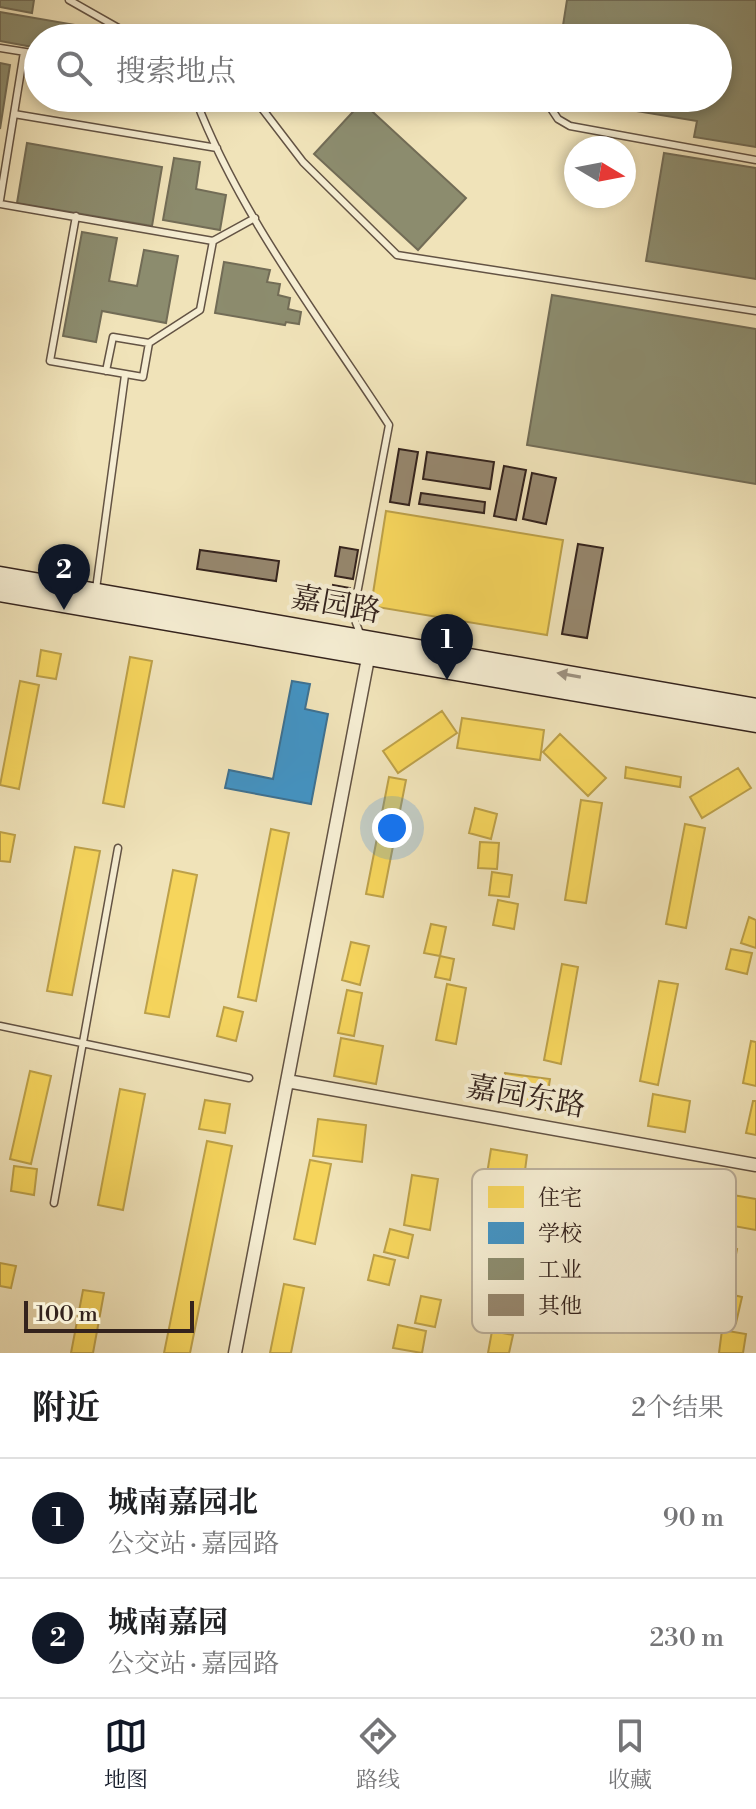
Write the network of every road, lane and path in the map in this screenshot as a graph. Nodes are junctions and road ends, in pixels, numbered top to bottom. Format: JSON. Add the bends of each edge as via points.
{"nodes":[{"id":1,"x":69,"y":0,"type":"edge"},
{"id":2,"x":111,"y":24,"type":"edge"},
{"id":3,"x":0,"y":48,"type":"edge"},
{"id":4,"x":24,"y":52,"type":"joint"},
{"id":5,"x":201,"y":112,"type":"edge"},
{"id":6,"x":265,"y":112,"type":"edge"},
{"id":7,"x":553,"y":112,"type":"edge"},
{"id":8,"x":14,"y":114,"type":"junction"},
{"id":9,"x":217,"y":148,"type":"junction"},
{"id":10,"x":756,"y":160,"type":"edge"},
{"id":11,"x":0,"y":202,"type":"edge"},
{"id":12,"x":76,"y":216,"type":"junction"},
{"id":13,"x":255,"y":218,"type":"junction"},
{"id":14,"x":213,"y":241,"type":"junction"},
{"id":15,"x":756,"y":311,"type":"edge"},
{"id":16,"x":149,"y":343,"type":"junction"},
{"id":17,"x":106,"y":371,"type":"junction"},
{"id":18,"x":125,"y":375,"type":"junction"},
{"id":19,"x":0,"y":576,"type":"edge"},
{"id":20,"x":0,"y":592,"type":"edge"},
{"id":21,"x":95,"y":600,"type":"junction"},
{"id":22,"x":366,"y":646,"type":"junction"},
{"id":23,"x":756,"y":708,"type":"edge"},
{"id":24,"x":756,"y":723,"type":"edge"},
{"id":25,"x":118,"y":848,"type":"dead end"},
{"id":26,"x":0,"y":1026,"type":"edge"},
{"id":27,"x":81,"y":1043,"type":"junction"},
{"id":28,"x":249,"y":1078,"type":"dead end"},
{"id":29,"x":287,"y":1081,"type":"junction"},
{"id":30,"x":756,"y":1165,"type":"edge"},
{"id":31,"x":54,"y":1203,"type":"dead end"},
{"id":32,"x":235,"y":1353,"type":"edge"}],
"edges":[{"from":1,"to":2,"type":"lane"},
{"from":3,"to":4,"type":"lane"},
{"from":4,"to":8,"type":"lane"},
{"from":5,"to":9,"type":"lane"},
{"from":6,"to":15,"type":"lane","via":[[303,162],[397,255]]},
{"from":7,"to":10,"type":"lane","via":[[570,126]]},
{"from":8,"to":9,"type":"lane"},
{"from":8,"to":11,"type":"lane"},
{"from":9,"to":13,"type":"lane"},
{"from":11,"to":12,"type":"lane"},
{"from":12,"to":14,"type":"lane"},
{"from":12,"to":17,"type":"lane","via":[[50,361]]},
{"from":13,"to":14,"type":"lane"},
{"from":13,"to":22,"type":"lane","via":[[389,425],[353,615]]},
{"from":14,"to":16,"type":"lane","via":[[200,310]]},
{"from":16,"to":17,"type":"lane","via":[[113,337]]},
{"from":16,"to":18,"type":"lane","via":[[143,377]]},
{"from":17,"to":18,"type":"lane"},
{"from":18,"to":21,"type":"lane"},
{"from":19,"to":21,"type":"main road","name":"嘉园路"},
{"from":20,"to":21,"type":"main road","name":"嘉园路"},
{"from":21,"to":22,"type":"main road","name":"嘉园路"},
{"from":23,"to":22,"type":"main road","name":"嘉园路","one_way":true},
{"from":22,"to":24,"type":"main road","name":"嘉园路"},
{"from":22,"to":29,"type":"street"},
{"from":25,"to":27,"type":"lane"},
{"from":26,"to":27,"type":"lane"},
{"from":27,"to":28,"type":"lane"},
{"from":27,"to":31,"type":"lane"},
{"from":29,"to":30,"type":"street","name":"嘉园东路"},
{"from":29,"to":32,"type":"street"}]}
